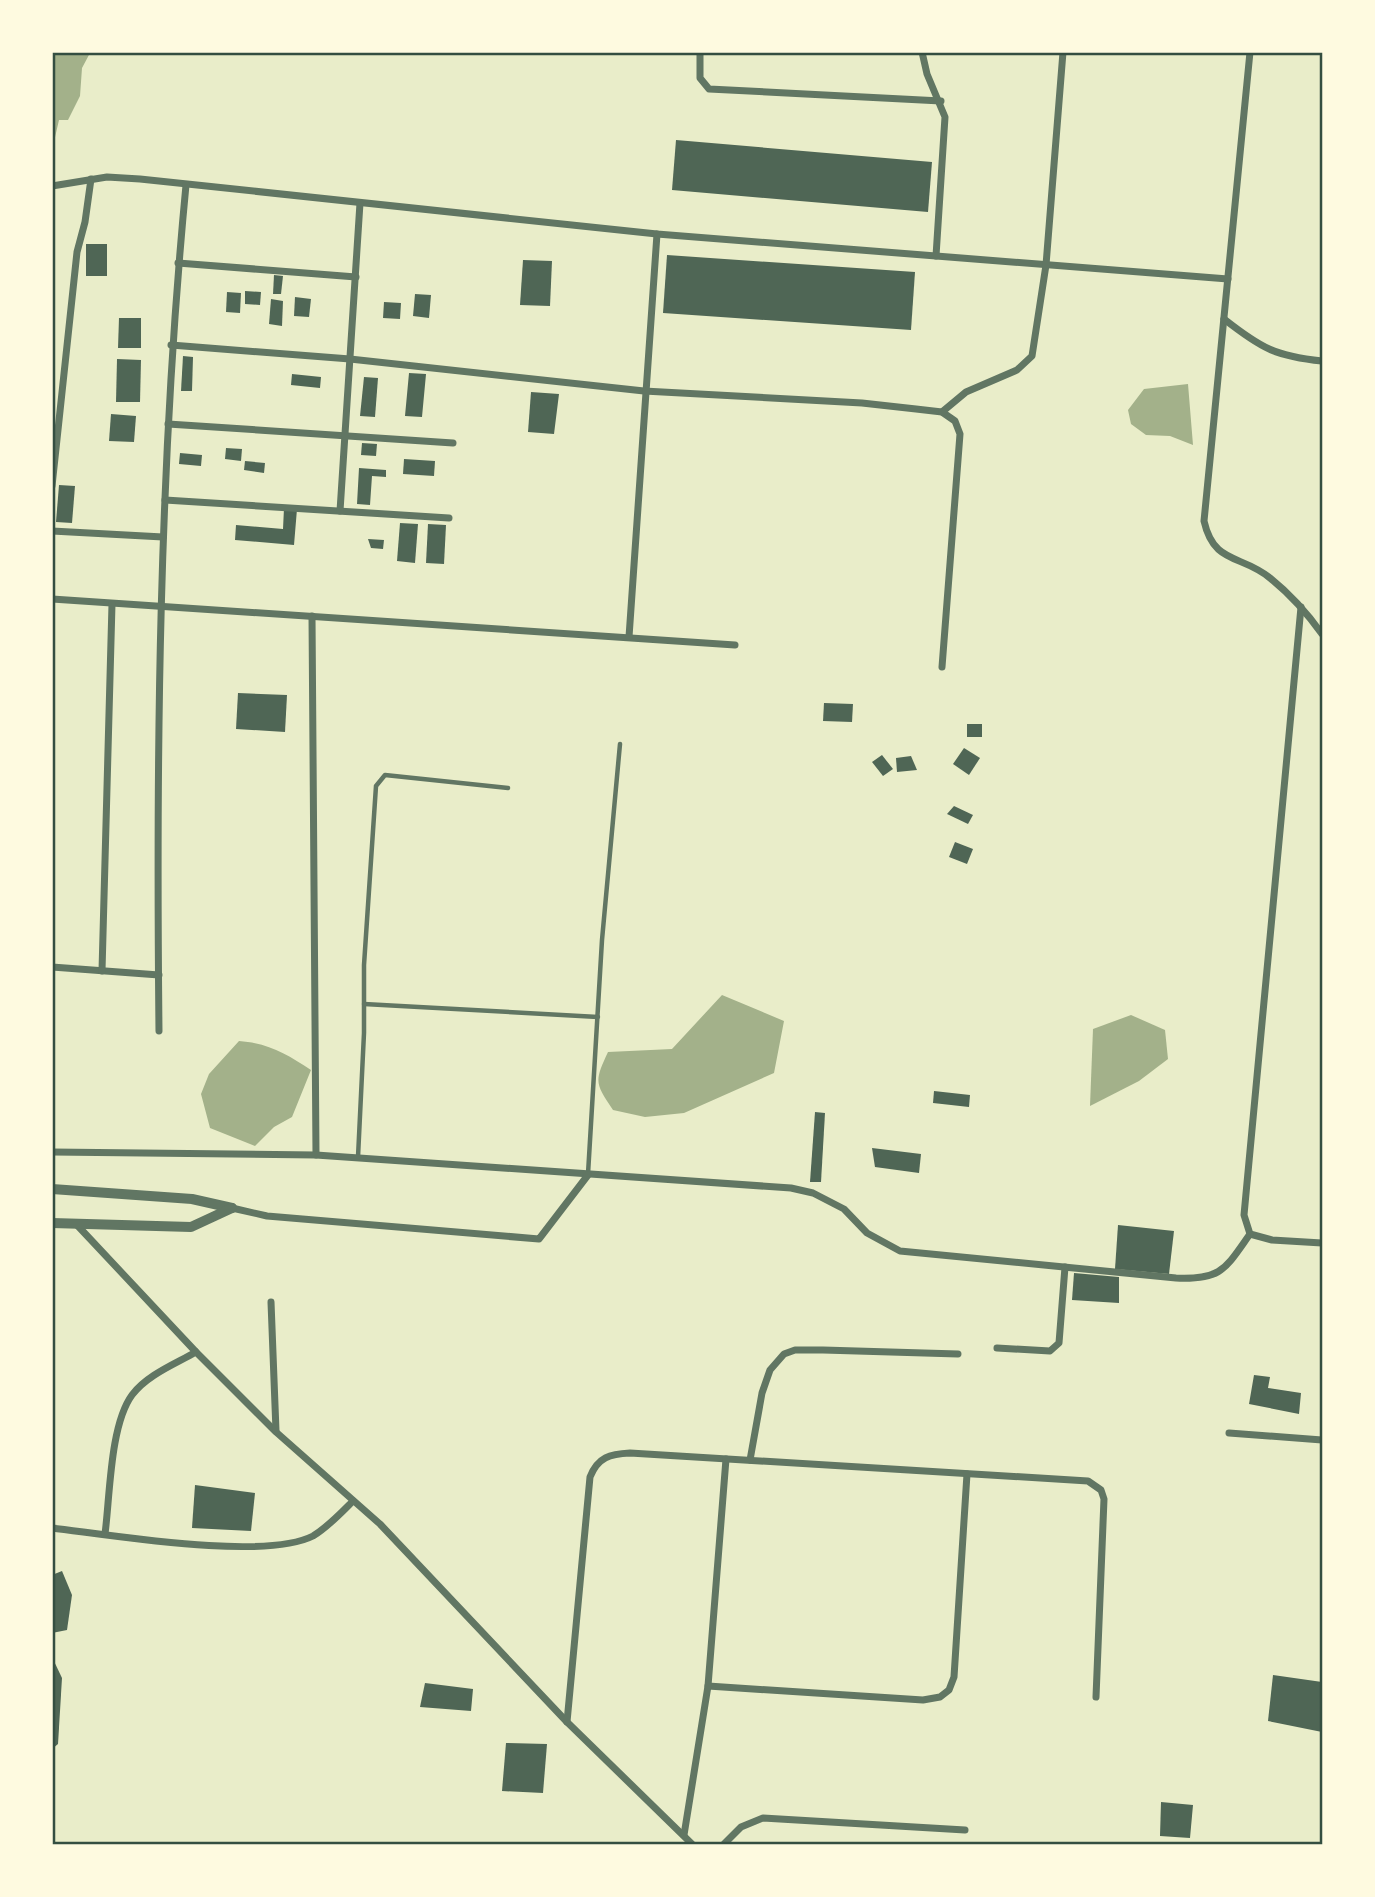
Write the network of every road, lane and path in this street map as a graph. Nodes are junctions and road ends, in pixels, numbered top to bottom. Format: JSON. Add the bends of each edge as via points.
{"nodes":[{"id":1,"x":700,"y":52,"type":"edge"},
{"id":2,"x":922,"y":52,"type":"edge"},
{"id":3,"x":1063,"y":52,"type":"edge"},
{"id":4,"x":1250,"y":52,"type":"edge"},
{"id":5,"x":941,"y":101,"type":"junction"},
{"id":6,"x":91,"y":179,"type":"junction"},
{"id":7,"x":186,"y":185,"type":"junction"},
{"id":8,"x":52,"y":186,"type":"edge"},
{"id":9,"x":360,"y":203,"type":"junction"},
{"id":10,"x":657,"y":234,"type":"junction"},
{"id":11,"x":936,"y":256,"type":"junction"},
{"id":12,"x":178,"y":263,"type":"junction"},
{"id":13,"x":1046,"y":265,"type":"junction"},
{"id":14,"x":356,"y":277,"type":"junction"},
{"id":15,"x":1228,"y":279,"type":"junction"},
{"id":16,"x":1224,"y":319,"type":"junction"},
{"id":17,"x":171,"y":345,"type":"junction"},
{"id":18,"x":350,"y":359,"type":"junction"},
{"id":19,"x":1322,"y":361,"type":"edge"},
{"id":20,"x":644,"y":391,"type":"junction"},
{"id":21,"x":942,"y":412,"type":"junction"},
{"id":22,"x":168,"y":424,"type":"junction"},
{"id":23,"x":345,"y":434,"type":"junction"},
{"id":24,"x":453,"y":443,"type":"dead end"},
{"id":25,"x":52,"y":486,"type":"edge"},
{"id":26,"x":165,"y":500,"type":"junction"},
{"id":27,"x":340,"y":511,"type":"junction"},
{"id":28,"x":449,"y":518,"type":"dead end"},
{"id":29,"x":52,"y":531,"type":"edge"},
{"id":30,"x":163,"y":537,"type":"junction"},
{"id":31,"x":52,"y":599,"type":"edge"},
{"id":32,"x":112,"y":604,"type":"junction"},
{"id":33,"x":160,"y":606,"type":"junction"},
{"id":34,"x":1301,"y":607,"type":"junction"},
{"id":35,"x":312,"y":616,"type":"junction"},
{"id":36,"x":1322,"y":634,"type":"edge"},
{"id":37,"x":629,"y":637,"type":"junction"},
{"id":38,"x":735,"y":645,"type":"dead end"},
{"id":39,"x":942,"y":667,"type":"dead end"},
{"id":40,"x":620,"y":744,"type":"dead end"},
{"id":41,"x":508,"y":788,"type":"dead end"},
{"id":42,"x":52,"y":967,"type":"edge"},
{"id":43,"x":102,"y":971,"type":"junction"},
{"id":44,"x":159,"y":975,"type":"junction"},
{"id":45,"x":364,"y":1004,"type":"junction"},
{"id":46,"x":598,"y":1017,"type":"junction"},
{"id":47,"x":159,"y":1031,"type":"dead end"},
{"id":48,"x":52,"y":1152,"type":"edge"},
{"id":49,"x":316,"y":1155,"type":"junction"},
{"id":50,"x":358,"y":1157,"type":"junction"},
{"id":51,"x":588,"y":1175,"type":"junction"},
{"id":52,"x":52,"y":1189,"type":"edge"},
{"id":53,"x":232,"y":1208,"type":"junction"},
{"id":54,"x":52,"y":1223,"type":"edge"},
{"id":55,"x":78,"y":1225,"type":"junction"},
{"id":56,"x":1250,"y":1234,"type":"junction"},
{"id":57,"x":1322,"y":1243,"type":"edge"},
{"id":58,"x":1065,"y":1267,"type":"junction"},
{"id":59,"x":271,"y":1302,"type":"dead end"},
{"id":60,"x":997,"y":1348,"type":"dead end"},
{"id":61,"x":196,"y":1352,"type":"junction"},
{"id":62,"x":958,"y":1354,"type":"dead end"},
{"id":63,"x":276,"y":1432,"type":"junction"},
{"id":64,"x":1229,"y":1433,"type":"dead end"},
{"id":65,"x":1322,"y":1440,"type":"edge"},
{"id":66,"x":726,"y":1459,"type":"junction"},
{"id":67,"x":750,"y":1460,"type":"junction"},
{"id":68,"x":967,"y":1474,"type":"junction"},
{"id":69,"x":353,"y":1501,"type":"junction"},
{"id":70,"x":52,"y":1528,"type":"edge"},
{"id":71,"x":105,"y":1534,"type":"junction"},
{"id":72,"x":708,"y":1686,"type":"junction"},
{"id":73,"x":1096,"y":1698,"type":"dead end"},
{"id":74,"x":566,"y":1722,"type":"junction"},
{"id":75,"x":965,"y":1830,"type":"dead end"},
{"id":76,"x":684,"y":1835,"type":"junction"},
{"id":77,"x":692,"y":1844,"type":"edge"},
{"id":78,"x":724,"y":1844,"type":"edge"}],
"edges":[{"from":1,"to":5,"type":"street","via":[[700,78],[709,89]]},
{"from":2,"to":5,"type":"street"},
{"from":3,"to":13,"type":"street"},
{"from":4,"to":15,"type":"street"},
{"from":5,"to":11,"type":"street","via":[[945,131]]},
{"from":6,"to":7,"type":"street"},
{"from":6,"to":8,"type":"street"},
{"from":6,"to":25,"type":"street","via":[[75,266]]},
{"from":7,"to":9,"type":"street"},
{"from":7,"to":12,"type":"street"},
{"from":9,"to":10,"type":"street"},
{"from":9,"to":14,"type":"street"},
{"from":10,"to":11,"type":"street"},
{"from":10,"to":20,"type":"street"},
{"from":11,"to":13,"type":"street"},
{"from":12,"to":14,"type":"street"},
{"from":12,"to":17,"type":"street"},
{"from":13,"to":15,"type":"street"},
{"from":13,"to":21,"type":"street","via":[[1032,356],[1017,370],[966,392]]},
{"from":14,"to":18,"type":"street"},
{"from":15,"to":16,"type":"street"},
{"from":16,"to":19,"type":"street","via":[[1261,348]]},
{"from":16,"to":34,"type":"street","via":[[1204,521],[1208,538],[1217,551],[1268,576]]},
{"from":17,"to":18,"type":"street"},
{"from":17,"to":22,"type":"street"},
{"from":18,"to":20,"type":"street"},
{"from":18,"to":23,"type":"street"},
{"from":20,"to":21,"type":"street","via":[[862,402]]},
{"from":20,"to":37,"type":"street"},
{"from":21,"to":39,"type":"street","via":[[954,421],[960,434]]},
{"from":22,"to":23,"type":"street"},
{"from":22,"to":26,"type":"street"},
{"from":23,"to":24,"type":"street"},
{"from":23,"to":27,"type":"street"},
{"from":26,"to":27,"type":"street"},
{"from":26,"to":30,"type":"street"},
{"from":27,"to":28,"type":"street"},
{"from":29,"to":30,"type":"street"},
{"from":30,"to":33,"type":"street"},
{"from":31,"to":32,"type":"street"},
{"from":32,"to":33,"type":"street"},
{"from":32,"to":43,"type":"street"},
{"from":33,"to":35,"type":"street"},
{"from":33,"to":44,"type":"street"},
{"from":34,"to":36,"type":"street"},
{"from":34,"to":56,"type":"street","via":[[1244,1215]]},
{"from":35,"to":37,"type":"street"},
{"from":35,"to":49,"type":"street"},
{"from":37,"to":38,"type":"street"},
{"from":40,"to":46,"type":"lane"},
{"from":41,"to":45,"type":"lane","via":[[394,775],[379,779]]},
{"from":42,"to":43,"type":"street"},
{"from":43,"to":44,"type":"street"},
{"from":44,"to":47,"type":"street"},
{"from":45,"to":46,"type":"lane"},
{"from":45,"to":50,"type":"lane"},
{"from":46,"to":51,"type":"lane"},
{"from":48,"to":49,"type":"street"},
{"from":49,"to":50,"type":"street"},
{"from":50,"to":51,"type":"street"},
{"from":51,"to":53,"type":"street","via":[[539,1239],[267,1216]]},
{"from":51,"to":58,"type":"street","via":[[791,1188],[844,1209],[867,1233],[900,1251]]},
{"from":52,"to":53,"type":"street","via":[[192,1199]]},
{"from":53,"to":55,"type":"street","via":[[191,1227]]},
{"from":54,"to":55,"type":"street"},
{"from":55,"to":61,"type":"street"},
{"from":56,"to":57,"type":"street"},
{"from":56,"to":58,"type":"street","via":[[1223,1273],[1202,1279]]},
{"from":58,"to":60,"type":"street","via":[[1059,1343],[1050,1350]]},
{"from":59,"to":63,"type":"street"},
{"from":61,"to":63,"type":"street"},
{"from":61,"to":71,"type":"street","via":[[148,1379],[126,1407]]},
{"from":62,"to":67,"type":"street","via":[[823,1350],[784,1354],[770,1370],[762,1394]]},
{"from":63,"to":69,"type":"street"},
{"from":64,"to":65,"type":"street"},
{"from":66,"to":67,"type":"street"},
{"from":66,"to":72,"type":"street"},
{"from":66,"to":74,"type":"street","via":[[630,1452],[606,1456],[595,1465],[590,1477]]},
{"from":67,"to":68,"type":"street"},
{"from":68,"to":72,"type":"street","via":[[956,1659],[949,1690],[940,1698]]},
{"from":68,"to":73,"type":"street","via":[[1079,1479],[1101,1490]]},
{"from":69,"to":71,"type":"street","via":[[328,1525],[295,1542],[218,1546]]},
{"from":69,"to":74,"type":"street"},
{"from":70,"to":71,"type":"street"},
{"from":72,"to":76,"type":"street"},
{"from":74,"to":76,"type":"street"},
{"from":75,"to":78,"type":"street","via":[[763,1818],[741,1827]]},
{"from":76,"to":77,"type":"street"}]}
